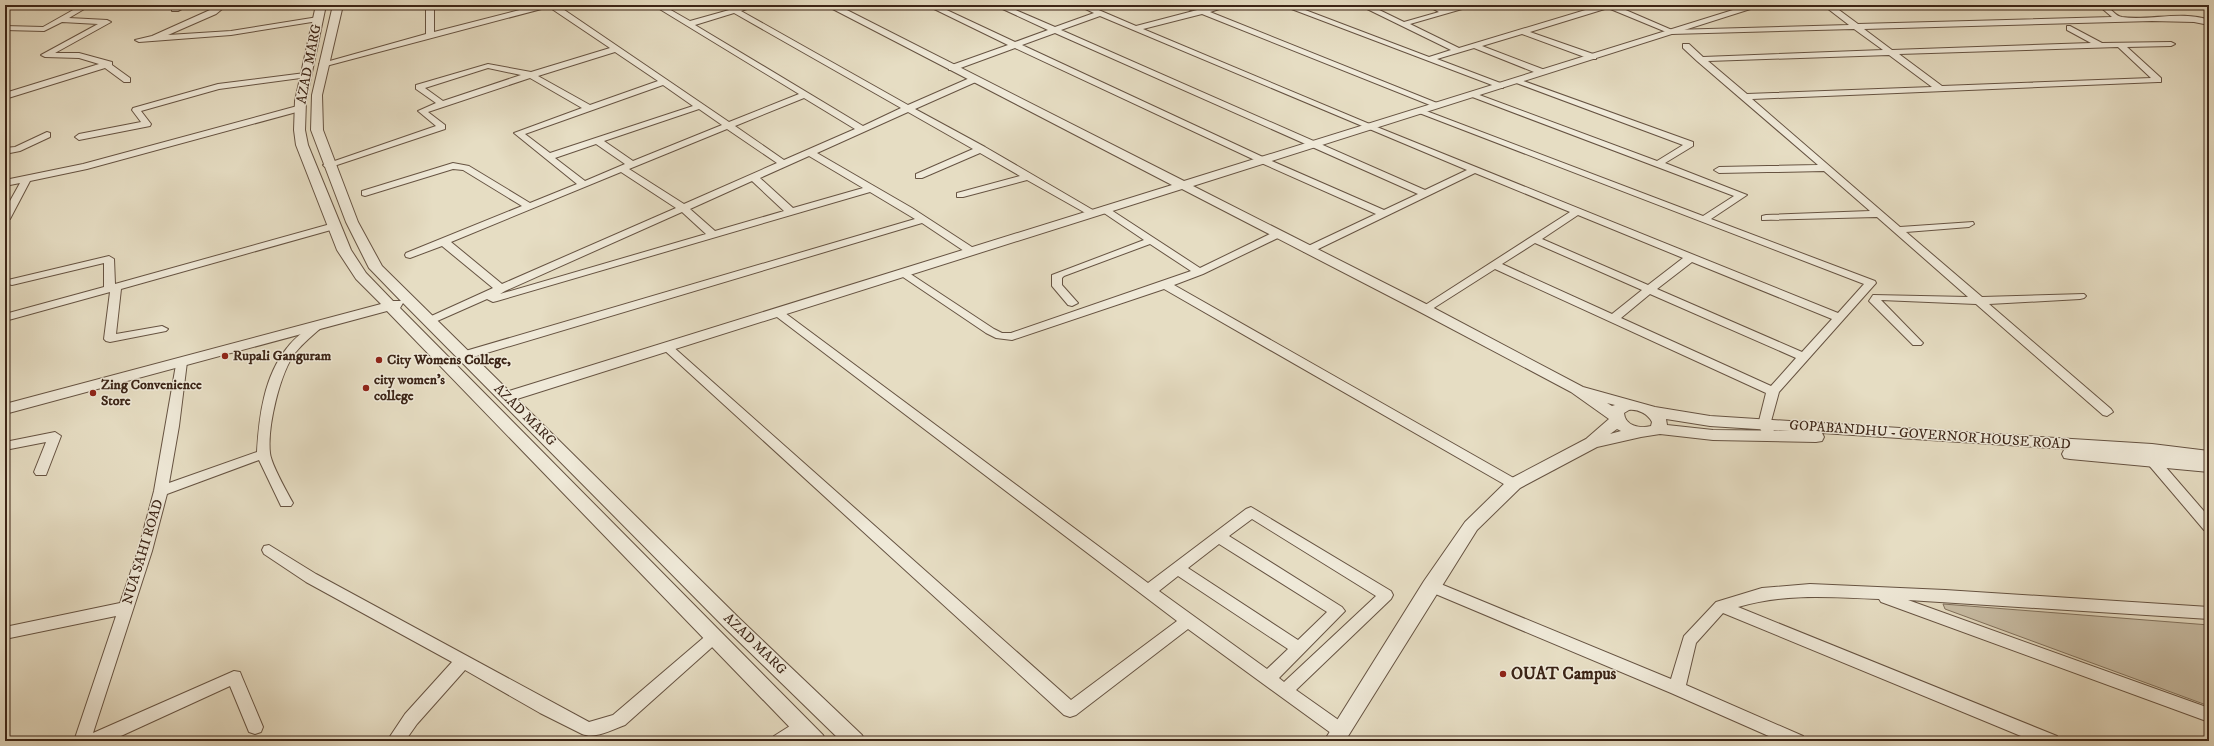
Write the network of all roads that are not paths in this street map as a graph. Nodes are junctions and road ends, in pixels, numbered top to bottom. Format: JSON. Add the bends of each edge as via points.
{"nodes":[{"id":1,"x":88,"y":5,"type":"edge"},
{"id":2,"x":185,"y":5,"type":"edge"},
{"id":3,"x":223,"y":5,"type":"edge"},
{"id":4,"x":320,"y":5,"type":"edge"},
{"id":5,"x":338,"y":5,"type":"edge"},
{"id":6,"x":430,"y":5,"type":"edge"},
{"id":7,"x":509,"y":5,"type":"edge"},
{"id":8,"x":547,"y":5,"type":"edge"},
{"id":9,"x":552,"y":5,"type":"edge"},
{"id":10,"x":656,"y":5,"type":"edge"},
{"id":11,"x":754,"y":5,"type":"edge"},
{"id":12,"x":830,"y":5,"type":"edge"},
{"id":13,"x":930,"y":5,"type":"edge"},
{"id":14,"x":998,"y":5,"type":"edge"},
{"id":15,"x":1081,"y":5,"type":"edge"},
{"id":16,"x":1228,"y":5,"type":"edge"},
{"id":17,"x":1305,"y":5,"type":"edge"},
{"id":18,"x":1363,"y":5,"type":"edge"},
{"id":19,"x":1430,"y":5,"type":"edge"},
{"id":20,"x":1472,"y":5,"type":"edge"},
{"id":21,"x":1609,"y":5,"type":"edge"},
{"id":22,"x":1758,"y":5,"type":"edge"},
{"id":23,"x":1827,"y":5,"type":"edge"},
{"id":24,"x":1846,"y":5,"type":"edge"},
{"id":25,"x":2102,"y":5,"type":"edge"},
{"id":26,"x":1289,"y":6,"type":"edge"},
{"id":27,"x":175,"y":9,"type":"dead end"},
{"id":28,"x":735,"y":11,"type":"junction"},
{"id":29,"x":1201,"y":11,"type":"junction"},
{"id":30,"x":1445,"y":12,"type":"junction"},
{"id":31,"x":509,"y":14,"type":"junction"},
{"id":32,"x":1101,"y":14,"type":"junction"},
{"id":33,"x":318,"y":19,"type":"junction"},
{"id":34,"x":2119,"y":19,"type":"junction"},
{"id":35,"x":62,"y":20,"type":"junction"},
{"id":36,"x":2208,"y":21,"type":"edge"},
{"id":37,"x":689,"y":24,"type":"junction"},
{"id":38,"x":1403,"y":24,"type":"junction"},
{"id":39,"x":1856,"y":27,"type":"junction"},
{"id":40,"x":5,"y":28,"type":"edge"},
{"id":41,"x":1136,"y":28,"type":"junction"},
{"id":42,"x":2070,"y":28,"type":"dead end"},
{"id":43,"x":14,"y":29,"type":"junction"},
{"id":44,"x":1056,"y":30,"type":"junction"},
{"id":45,"x":1521,"y":31,"type":"junction"},
{"id":46,"x":1670,"y":32,"type":"junction"},
{"id":47,"x":5,"y":34,"type":"edge"},
{"id":48,"x":430,"y":35,"type":"junction"},
{"id":49,"x":154,"y":38,"type":"junction"},
{"id":50,"x":139,"y":40,"type":"dead end"},
{"id":51,"x":2171,"y":44,"type":"dead end"},
{"id":52,"x":1015,"y":45,"type":"junction"},
{"id":53,"x":1472,"y":45,"type":"junction"},
{"id":54,"x":2100,"y":45,"type":"junction"},
{"id":55,"x":2120,"y":45,"type":"junction"},
{"id":56,"x":1686,"y":46,"type":"dead end"},
{"id":57,"x":616,"y":49,"type":"junction"},
{"id":58,"x":1457,"y":50,"type":"junction"},
{"id":59,"x":1891,"y":53,"type":"junction"},
{"id":60,"x":1593,"y":56,"type":"junction"},
{"id":61,"x":1430,"y":59,"type":"junction"},
{"id":62,"x":1700,"y":59,"type":"junction"},
{"id":63,"x":109,"y":64,"type":"junction"},
{"id":64,"x":323,"y":64,"type":"junction"},
{"id":65,"x":952,"y":68,"type":"junction"},
{"id":66,"x":1542,"y":72,"type":"junction"},
{"id":67,"x":305,"y":75,"type":"junction"},
{"id":68,"x":531,"y":75,"type":"junction"},
{"id":69,"x":974,"y":79,"type":"junction"},
{"id":70,"x":127,"y":80,"type":"dead end"},
{"id":71,"x":1515,"y":81,"type":"junction"},
{"id":72,"x":664,"y":82,"type":"junction"},
{"id":73,"x":1500,"y":86,"type":"junction"},
{"id":74,"x":1940,"y":88,"type":"junction"},
{"id":75,"x":804,"y":95,"type":"junction"},
{"id":76,"x":1470,"y":95,"type":"junction"},
{"id":77,"x":5,"y":96,"type":"edge"},
{"id":78,"x":1744,"y":97,"type":"junction"},
{"id":79,"x":442,"y":104,"type":"junction"},
{"id":80,"x":1438,"y":105,"type":"junction"},
{"id":81,"x":700,"y":106,"type":"junction"},
{"id":82,"x":301,"y":108,"type":"junction"},
{"id":83,"x":589,"y":108,"type":"junction"},
{"id":84,"x":910,"y":108,"type":"junction"},
{"id":85,"x":1418,"y":111,"type":"junction"},
{"id":86,"x":727,"y":125,"type":"junction"},
{"id":87,"x":1369,"y":127,"type":"junction"},
{"id":88,"x":862,"y":129,"type":"junction"},
{"id":89,"x":47,"y":135,"type":"dead end"},
{"id":90,"x":79,"y":138,"type":"dead end"},
{"id":91,"x":596,"y":140,"type":"junction"},
{"id":92,"x":1314,"y":144,"type":"junction"},
{"id":93,"x":982,"y":149,"type":"junction"},
{"id":94,"x":5,"y":151,"type":"edge"},
{"id":95,"x":809,"y":152,"type":"junction"},
{"id":96,"x":548,"y":157,"type":"junction"},
{"id":97,"x":1262,"y":160,"type":"junction"},
{"id":98,"x":328,"y":164,"type":"junction"},
{"id":99,"x":631,"y":164,"type":"junction"},
{"id":100,"x":784,"y":164,"type":"junction"},
{"id":101,"x":1658,"y":164,"type":"junction"},
{"id":102,"x":621,"y":168,"type":"junction"},
{"id":103,"x":1825,"y":168,"type":"junction"},
{"id":104,"x":1475,"y":170,"type":"junction"},
{"id":105,"x":1719,"y":170,"type":"dead end"},
{"id":106,"x":919,"y":176,"type":"dead end"},
{"id":107,"x":1029,"y":176,"type":"junction"},
{"id":108,"x":753,"y":177,"type":"junction"},
{"id":109,"x":26,"y":180,"type":"junction"},
{"id":110,"x":5,"y":183,"type":"edge"},
{"id":111,"x":583,"y":184,"type":"junction"},
{"id":112,"x":1182,"y":185,"type":"junction"},
{"id":113,"x":870,"y":189,"type":"junction"},
{"id":114,"x":365,"y":193,"type":"dead end"},
{"id":115,"x":1426,"y":194,"type":"junction"},
{"id":116,"x":960,"y":195,"type":"dead end"},
{"id":117,"x":528,"y":206,"type":"junction"},
{"id":118,"x":684,"y":208,"type":"junction"},
{"id":119,"x":1099,"y":211,"type":"junction"},
{"id":120,"x":1578,"y":211,"type":"junction"},
{"id":121,"x":791,"y":212,"type":"junction"},
{"id":122,"x":1385,"y":214,"type":"junction"},
{"id":123,"x":1878,"y":214,"type":"junction"},
{"id":124,"x":1766,"y":218,"type":"dead end"},
{"id":125,"x":5,"y":219,"type":"edge"},
{"id":126,"x":1704,"y":219,"type":"junction"},
{"id":127,"x":922,"y":220,"type":"junction"},
{"id":128,"x":1969,"y":224,"type":"dead end"},
{"id":129,"x":334,"y":226,"type":"junction"},
{"id":130,"x":1896,"y":230,"type":"junction"},
{"id":131,"x":1278,"y":234,"type":"junction"},
{"id":132,"x":714,"y":235,"type":"junction"},
{"id":133,"x":1152,"y":240,"type":"junction"},
{"id":134,"x":1534,"y":240,"type":"junction"},
{"id":135,"x":443,"y":241,"type":"junction"},
{"id":136,"x":1308,"y":250,"type":"junction"},
{"id":137,"x":971,"y":252,"type":"junction"},
{"id":138,"x":410,"y":255,"type":"dead end"},
{"id":139,"x":1691,"y":258,"type":"junction"},
{"id":140,"x":1495,"y":265,"type":"junction"},
{"id":141,"x":1199,"y":272,"type":"junction"},
{"id":142,"x":902,"y":273,"type":"junction"},
{"id":143,"x":12,"y":282,"type":"dead end"},
{"id":144,"x":1165,"y":285,"type":"junction"},
{"id":145,"x":113,"y":288,"type":"junction"},
{"id":146,"x":501,"y":289,"type":"junction"},
{"id":147,"x":1650,"y":290,"type":"junction"},
{"id":148,"x":405,"y":296,"type":"junction"},
{"id":149,"x":2080,"y":296,"type":"dead end"},
{"id":150,"x":1978,"y":301,"type":"junction"},
{"id":151,"x":386,"y":302,"type":"junction"},
{"id":152,"x":1072,"y":303,"type":"dead end"},
{"id":153,"x":1425,"y":309,"type":"junction"},
{"id":154,"x":448,"y":312,"type":"junction"},
{"id":155,"x":776,"y":312,"type":"junction"},
{"id":156,"x":5,"y":318,"type":"edge"},
{"id":157,"x":1613,"y":318,"type":"junction"},
{"id":158,"x":1840,"y":318,"type":"junction"},
{"id":159,"x":431,"y":320,"type":"junction"},
{"id":160,"x":318,"y":325,"type":"junction"},
{"id":161,"x":162,"y":329,"type":"dead end"},
{"id":162,"x":1917,"y":343,"type":"dead end"},
{"id":163,"x":667,"y":347,"type":"junction"},
{"id":164,"x":466,"y":355,"type":"junction"},
{"id":165,"x":1803,"y":357,"type":"junction"},
{"id":166,"x":181,"y":362,"type":"junction"},
{"id":167,"x":1576,"y":389,"type":"junction"},
{"id":168,"x":1773,"y":391,"type":"junction"},
{"id":169,"x":507,"y":397,"type":"junction"},
{"id":170,"x":5,"y":401,"type":"edge"},
{"id":171,"x":1632,"y":405,"type":"junction"},
{"id":172,"x":5,"y":409,"type":"edge"},
{"id":173,"x":1651,"y":411,"type":"junction"},
{"id":174,"x":2107,"y":412,"type":"dead end"},
{"id":175,"x":1617,"y":418,"type":"junction"},
{"id":176,"x":1658,"y":429,"type":"junction"},
{"id":177,"x":1768,"y":430,"type":"junction"},
{"id":178,"x":1641,"y":432,"type":"junction"},
{"id":179,"x":1592,"y":443,"type":"junction"},
{"id":180,"x":5,"y":446,"type":"edge"},
{"id":181,"x":263,"y":454,"type":"junction"},
{"id":182,"x":2209,"y":456,"type":"edge"},
{"id":183,"x":2152,"y":460,"type":"junction"},
{"id":184,"x":2209,"y":466,"type":"edge"},
{"id":185,"x":41,"y":472,"type":"dead end"},
{"id":186,"x":1514,"y":484,"type":"junction"},
{"id":187,"x":161,"y":491,"type":"junction"},
{"id":188,"x":286,"y":503,"type":"dead end"},
{"id":189,"x":2209,"y":526,"type":"edge"},
{"id":190,"x":1219,"y":537,"type":"junction"},
{"id":191,"x":269,"y":550,"type":"dead end"},
{"id":192,"x":1178,"y":568,"type":"junction"},
{"id":193,"x":1431,"y":586,"type":"junction"},
{"id":194,"x":1148,"y":591,"type":"junction"},
{"id":195,"x":1875,"y":594,"type":"junction"},
{"id":196,"x":1721,"y":606,"type":"junction"},
{"id":197,"x":126,"y":608,"type":"junction"},
{"id":198,"x":2209,"y":613,"type":"edge"},
{"id":199,"x":1188,"y":621,"type":"junction"},
{"id":200,"x":5,"y":633,"type":"edge"},
{"id":201,"x":714,"y":637,"type":"junction"},
{"id":202,"x":1299,"y":648,"type":"junction"},
{"id":203,"x":463,"y":661,"type":"junction"},
{"id":204,"x":1268,"y":679,"type":"junction"},
{"id":205,"x":1677,"y":688,"type":"junction"},
{"id":206,"x":1285,"y":690,"type":"junction"},
{"id":207,"x":2209,"y":715,"type":"edge"},
{"id":208,"x":801,"y":726,"type":"junction"},
{"id":209,"x":255,"y":727,"type":"dead end"},
{"id":210,"x":1337,"y":736,"type":"edge"},
{"id":211,"x":82,"y":741,"type":"edge"},
{"id":212,"x":92,"y":741,"type":"edge"},
{"id":213,"x":395,"y":741,"type":"edge"},
{"id":214,"x":780,"y":741,"type":"edge"},
{"id":215,"x":816,"y":741,"type":"edge"},
{"id":216,"x":856,"y":741,"type":"edge"},
{"id":217,"x":1797,"y":741,"type":"edge"},
{"id":218,"x":2051,"y":741,"type":"edge"}],
"edges":[{"from":1,"to":35,"type":"street"},
{"from":2,"to":27,"type":"street"},
{"from":3,"to":49,"type":"street","via":[[213,12]]},
{"from":4,"to":33,"type":"street","name":"AZAD MARG"},
{"from":5,"to":64,"type":"street","name":"AZAD MARG"},
{"from":6,"to":48,"type":"street"},
{"from":7,"to":31,"type":"street"},
{"from":8,"to":31,"type":"street"},
{"from":9,"to":57,"type":"street"},
{"from":10,"to":37,"type":"street"},
{"from":11,"to":28,"type":"street"},
{"from":12,"to":65,"type":"street"},
{"from":13,"to":52,"type":"street"},
{"from":14,"to":44,"type":"street"},
{"from":15,"to":32,"type":"street"},
{"from":16,"to":29,"type":"street"},
{"from":17,"to":26,"type":"street"},
{"from":18,"to":38,"type":"street"},
{"from":19,"to":30,"type":"street"},
{"from":20,"to":30,"type":"street"},
{"from":21,"to":45,"type":"street"},
{"from":21,"to":46,"type":"street"},
{"from":22,"to":46,"type":"street"},
{"from":23,"to":24,"type":"street"},
{"from":23,"to":39,"type":"street"},
{"from":25,"to":34,"type":"street"},
{"from":26,"to":61,"type":"street"},
{"from":28,"to":37,"type":"street"},
{"from":28,"to":84,"type":"street"},
{"from":29,"to":41,"type":"street"},
{"from":29,"to":80,"type":"street"},
{"from":30,"to":38,"type":"street"},
{"from":31,"to":48,"type":"street"},
{"from":32,"to":41,"type":"street"},
{"from":32,"to":44,"type":"street"},
{"from":33,"to":49,"type":"street","via":[[231,32]]},
{"from":33,"to":67,"type":"street","name":"AZAD MARG"},
{"from":34,"to":36,"type":"street"},
{"from":34,"to":39,"type":"street"},
{"from":35,"to":43,"type":"street","via":[[44,29]]},
{"from":35,"to":63,"type":"street","via":[[107,22],[45,55],[88,56]]},
{"from":37,"to":75,"type":"street"},
{"from":38,"to":58,"type":"street"},
{"from":39,"to":46,"type":"street"},
{"from":39,"to":59,"type":"street"},
{"from":40,"to":43,"type":"street"},
{"from":41,"to":87,"type":"street"},
{"from":42,"to":54,"type":"street"},
{"from":43,"to":47,"type":"street"},
{"from":44,"to":52,"type":"street"},
{"from":44,"to":92,"type":"street"},
{"from":45,"to":53,"type":"street"},
{"from":45,"to":60,"type":"street"},
{"from":46,"to":60,"type":"street"},
{"from":48,"to":64,"type":"street"},
{"from":49,"to":50,"type":"street"},
{"from":51,"to":55,"type":"street"},
{"from":52,"to":65,"type":"street"},
{"from":52,"to":97,"type":"street"},
{"from":53,"to":58,"type":"street"},
{"from":53,"to":66,"type":"street"},
{"from":54,"to":55,"type":"street"},
{"from":54,"to":59,"type":"street"},
{"from":55,"to":74,"type":"street","via":[[2158,80]]},
{"from":56,"to":62,"type":"street"},
{"from":57,"to":68,"type":"street"},
{"from":57,"to":72,"type":"street"},
{"from":58,"to":61,"type":"street"},
{"from":59,"to":62,"type":"street"},
{"from":59,"to":74,"type":"street"},
{"from":60,"to":66,"type":"street"},
{"from":61,"to":73,"type":"street"},
{"from":62,"to":78,"type":"street"},
{"from":63,"to":70,"type":"street"},
{"from":63,"to":77,"type":"street"},
{"from":64,"to":98,"type":"street","name":"AZAD MARG","via":[[317,94],[317,130]]},
{"from":65,"to":69,"type":"street"},
{"from":66,"to":71,"type":"street"},
{"from":67,"to":82,"type":"street","name":"AZAD MARG"},
{"from":67,"to":90,"type":"street","via":[[197,91],[136,110],[147,124]]},
{"from":68,"to":79,"type":"street"},
{"from":68,"to":79,"type":"street","via":[[488,66],[420,87]]},
{"from":68,"to":83,"type":"street"},
{"from":69,"to":84,"type":"street"},
{"from":69,"to":112,"type":"street"},
{"from":71,"to":73,"type":"street"},
{"from":71,"to":101,"type":"street","via":[[1690,144]]},
{"from":72,"to":81,"type":"street"},
{"from":72,"to":83,"type":"street"},
{"from":73,"to":76,"type":"street"},
{"from":74,"to":78,"type":"street"},
{"from":75,"to":86,"type":"street"},
{"from":75,"to":88,"type":"street"},
{"from":76,"to":80,"type":"street"},
{"from":76,"to":101,"type":"street"},
{"from":78,"to":103,"type":"street"},
{"from":79,"to":98,"type":"street","via":[[422,111],[442,127]]},
{"from":80,"to":85,"type":"street"},
{"from":81,"to":86,"type":"street"},
{"from":81,"to":91,"type":"street"},
{"from":82,"to":109,"type":"street","via":[[84,167]]},
{"from":82,"to":129,"type":"street","name":"AZAD MARG","via":[[299,134],[302,145]]},
{"from":83,"to":96,"type":"street","via":[[518,133]]},
{"from":84,"to":88,"type":"street"},
{"from":84,"to":93,"type":"street"},
{"from":85,"to":87,"type":"street"},
{"from":85,"to":126,"type":"street"},
{"from":86,"to":99,"type":"street"},
{"from":86,"to":100,"type":"street"},
{"from":87,"to":92,"type":"street"},
{"from":87,"to":104,"type":"street"},
{"from":88,"to":95,"type":"street"},
{"from":89,"to":94,"type":"street","via":[[17,149]]},
{"from":91,"to":96,"type":"street"},
{"from":91,"to":99,"type":"street"},
{"from":92,"to":97,"type":"street"},
{"from":92,"to":115,"type":"street"},
{"from":93,"to":106,"type":"street"},
{"from":93,"to":107,"type":"street"},
{"from":95,"to":100,"type":"street"},
{"from":95,"to":113,"type":"street"},
{"from":96,"to":111,"type":"street"},
{"from":97,"to":112,"type":"street"},
{"from":97,"to":122,"type":"street"},
{"from":98,"to":148,"type":"street","name":"AZAD MARG","via":[[376,268]]},
{"from":99,"to":102,"type":"street"},
{"from":100,"to":108,"type":"street"},
{"from":101,"to":126,"type":"street","via":[[1742,195]]},
{"from":102,"to":111,"type":"street"},
{"from":102,"to":118,"type":"street"},
{"from":103,"to":105,"type":"street"},
{"from":103,"to":123,"type":"street"},
{"from":104,"to":115,"type":"street"},
{"from":104,"to":120,"type":"street"},
{"from":107,"to":116,"type":"street"},
{"from":107,"to":119,"type":"street"},
{"from":108,"to":118,"type":"street"},
{"from":108,"to":121,"type":"street"},
{"from":109,"to":110,"type":"street"},
{"from":109,"to":125,"type":"street"},
{"from":111,"to":117,"type":"street"},
{"from":112,"to":119,"type":"street"},
{"from":112,"to":131,"type":"street"},
{"from":113,"to":121,"type":"street"},
{"from":113,"to":127,"type":"street"},
{"from":114,"to":117,"type":"street","via":[[453,166],[466,168]]},
{"from":115,"to":122,"type":"street"},
{"from":117,"to":135,"type":"street"},
{"from":118,"to":132,"type":"street"},
{"from":118,"to":146,"type":"street"},
{"from":119,"to":133,"type":"street"},
{"from":119,"to":137,"type":"street"},
{"from":120,"to":134,"type":"street"},
{"from":120,"to":139,"type":"street"},
{"from":121,"to":132,"type":"street"},
{"from":122,"to":136,"type":"street"},
{"from":123,"to":124,"type":"street"},
{"from":123,"to":130,"type":"street"},
{"from":126,"to":158,"type":"street","via":[[1871,283]]},
{"from":127,"to":137,"type":"street"},
{"from":127,"to":164,"type":"street"},
{"from":128,"to":130,"type":"street"},
{"from":129,"to":145,"type":"street"},
{"from":129,"to":151,"type":"street","name":"AZAD MARG","via":[[344,250],[357,270]]},
{"from":130,"to":150,"type":"street"},
{"from":131,"to":136,"type":"street"},
{"from":131,"to":141,"type":"street"},
{"from":132,"to":154,"type":"street"},
{"from":133,"to":141,"type":"street"},
{"from":133,"to":152,"type":"street","via":[[1056,277],[1057,286]]},
{"from":134,"to":140,"type":"street"},
{"from":134,"to":147,"type":"street"},
{"from":135,"to":138,"type":"street"},
{"from":135,"to":146,"type":"street"},
{"from":136,"to":153,"type":"street"},
{"from":137,"to":142,"type":"street"},
{"from":139,"to":147,"type":"street"},
{"from":139,"to":158,"type":"street"},
{"from":140,"to":153,"type":"street"},
{"from":140,"to":157,"type":"street"},
{"from":141,"to":144,"type":"street"},
{"from":142,"to":144,"type":"street","via":[[990,331],[1012,338]]},
{"from":142,"to":155,"type":"street"},
{"from":143,"to":145,"type":"street","via":[[109,259]]},
{"from":144,"to":186,"type":"street"},
{"from":145,"to":156,"type":"street"},
{"from":145,"to":161,"type":"street","via":[[110,339]]},
{"from":146,"to":154,"type":"street"},
{"from":147,"to":157,"type":"street"},
{"from":147,"to":165,"type":"street"},
{"from":148,"to":151,"type":"street"},
{"from":148,"to":159,"type":"street","name":"AZAD MARG"},
{"from":149,"to":150,"type":"street"},
{"from":150,"to":162,"type":"street","via":[[1876,297],[1875,301]]},
{"from":150,"to":174,"type":"street"},
{"from":151,"to":160,"type":"street"},
{"from":151,"to":170,"type":"street"},
{"from":151,"to":201,"type":"street","name":"AZAD MARG"},
{"from":153,"to":167,"type":"street"},
{"from":154,"to":159,"type":"street"},
{"from":155,"to":163,"type":"street"},
{"from":155,"to":194,"type":"street"},
{"from":157,"to":168,"type":"street"},
{"from":158,"to":165,"type":"street"},
{"from":159,"to":164,"type":"street","name":"AZAD MARG"},
{"from":160,"to":166,"type":"street"},
{"from":160,"to":181,"type":"street","via":[[288,353],[274,384],[264,430]]},
{"from":163,"to":169,"type":"street"},
{"from":163,"to":199,"type":"street","via":[[1070,710]]},
{"from":164,"to":169,"type":"street","name":"AZAD MARG"},
{"from":165,"to":168,"type":"street"},
{"from":166,"to":172,"type":"street"},
{"from":166,"to":187,"type":"street"},
{"from":167,"to":171,"type":"street","name":"GOPABANDHU - GOVERNOR HOUSE ROAD"},
{"from":167,"to":175,"type":"street"},
{"from":168,"to":177,"type":"street"},
{"from":169,"to":216,"type":"street","name":"AZAD MARG","via":[[732,623]]},
{"from":171,"to":173,"type":"street","name":"GOPABANDHU - GOVERNOR HOUSE ROAD"},
{"from":171,"to":175,"type":"street","via":[[1620,408]]},
{"from":173,"to":176,"type":"street","via":[[1660,422]]},
{"from":173,"to":177,"type":"street","name":"GOPABANDHU - GOVERNOR HOUSE ROAD"},
{"from":175,"to":178,"type":"street","via":[[1632,430]]},
{"from":175,"to":179,"type":"street"},
{"from":176,"to":177,"type":"street","name":"GOPABANDHU - GOVERNOR HOUSE ROAD","via":[[1713,435]]},
{"from":176,"to":178,"type":"street","name":"GOPABANDHU - GOVERNOR HOUSE ROAD"},
{"from":177,"to":182,"type":"street","name":"GOPABANDHU - GOVERNOR HOUSE ROAD","via":[[2152,449]]},
{"from":177,"to":183,"type":"street","name":"GOPABANDHU - GOVERNOR HOUSE ROAD"},
{"from":178,"to":179,"type":"street","name":"GOPABANDHU - GOVERNOR HOUSE ROAD"},
{"from":179,"to":186,"type":"street"},
{"from":180,"to":185,"type":"street","via":[[55,436]]},
{"from":181,"to":187,"type":"street","name":"NUA SAHI ROAD"},
{"from":181,"to":188,"type":"street"},
{"from":183,"to":184,"type":"street","name":"GOPABANDHU - GOVERNOR HOUSE ROAD"},
{"from":183,"to":189,"type":"street"},
{"from":186,"to":193,"type":"street","via":[[1471,526]]},
{"from":187,"to":197,"type":"street","name":"NUA SAHI ROAD"},
{"from":190,"to":192,"type":"street"},
{"from":190,"to":202,"type":"street","via":[[1337,611]]},
{"from":190,"to":206,"type":"street","via":[[1251,512],[1386,595]]},
{"from":191,"to":203,"type":"street","via":[[311,578]]},
{"from":192,"to":194,"type":"street"},
{"from":192,"to":202,"type":"street"},
{"from":193,"to":205,"type":"street"},
{"from":193,"to":210,"type":"street"},
{"from":194,"to":199,"type":"street"},
{"from":195,"to":196,"type":"street","via":[[1810,590],[1762,594]]},
{"from":195,"to":198,"type":"street","via":[[1946,596]]},
{"from":195,"to":207,"type":"street"},
{"from":196,"to":205,"type":"street","via":[[1689,640]]},
{"from":196,"to":218,"type":"street"},
{"from":197,"to":200,"type":"street"},
{"from":197,"to":211,"type":"street","name":"NUA SAHI ROAD"},
{"from":199,"to":204,"type":"street"},
{"from":201,"to":203,"type":"street","via":[[619,720],[606,726],[588,728],[546,708]]},
{"from":201,"to":208,"type":"street","name":"AZAD MARG"},
{"from":202,"to":204,"type":"street"},
{"from":203,"to":213,"type":"street"},
{"from":204,"to":206,"type":"street"},
{"from":205,"to":217,"type":"street"},
{"from":206,"to":210,"type":"street"},
{"from":208,"to":214,"type":"street"},
{"from":208,"to":215,"type":"street","name":"AZAD MARG"},
{"from":209,"to":212,"type":"street","via":[[234,677]]}]}
